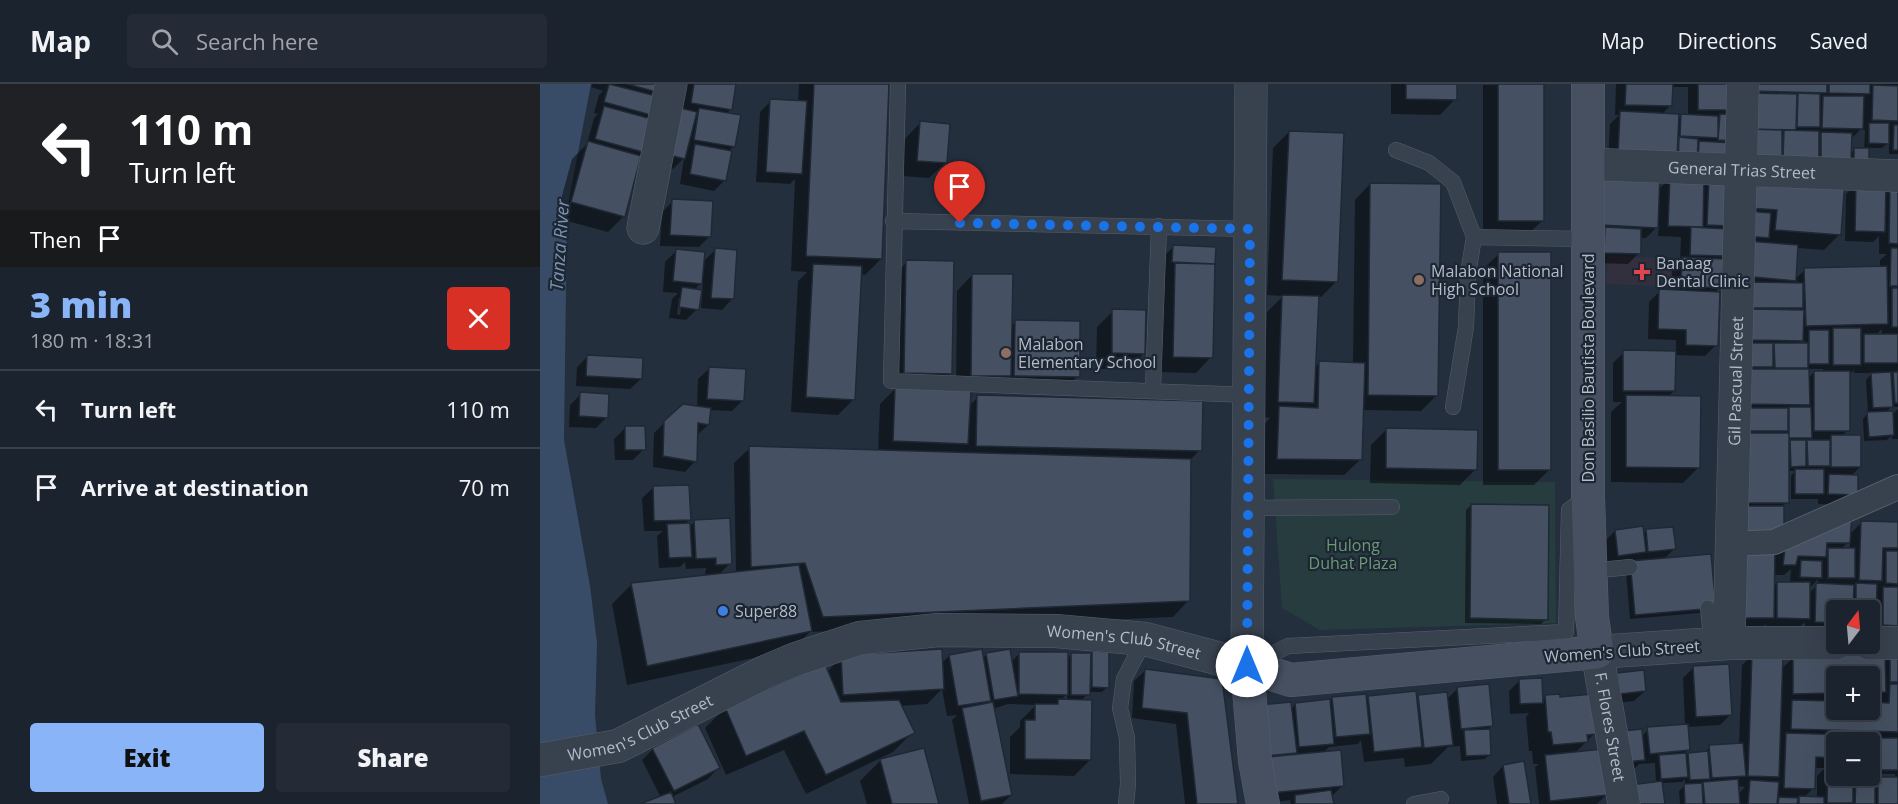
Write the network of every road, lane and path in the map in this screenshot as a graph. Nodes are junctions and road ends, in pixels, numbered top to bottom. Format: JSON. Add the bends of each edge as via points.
{"nodes":[{"id":1,"x":671,"y":84,"type":"edge"},
{"id":2,"x":898,"y":84,"type":"edge"},
{"id":3,"x":1251,"y":84,"type":"edge"},
{"id":4,"x":1588,"y":84,"type":"edge"},
{"id":5,"x":1743,"y":84,"type":"edge"},
{"id":6,"x":1395,"y":150,"type":"dead end"},
{"id":7,"x":1588,"y":164,"type":"junction"},
{"id":8,"x":1741,"y":169,"type":"junction"},
{"id":9,"x":1898,"y":176,"type":"edge"},
{"id":10,"x":893,"y":222,"type":"junction"},
{"id":11,"x":1159,"y":226,"type":"junction"},
{"id":12,"x":643,"y":228,"type":"dead end"},
{"id":13,"x":1250,"y":229,"type":"junction"},
{"id":14,"x":1474,"y":237,"type":"junction"},
{"id":15,"x":1587,"y":239,"type":"junction"},
{"id":16,"x":1153,"y":389,"type":"junction"},
{"id":17,"x":1249,"y":395,"type":"junction"},
{"id":18,"x":1453,"y":407,"type":"dead end"},
{"id":19,"x":1898,"y":487,"type":"edge"},
{"id":20,"x":1588,"y":496,"type":"junction"},
{"id":21,"x":1392,"y":507,"type":"dead end"},
{"id":22,"x":1248,"y":508,"type":"junction"},
{"id":23,"x":1730,"y":544,"type":"junction"},
{"id":24,"x":1630,"y":567,"type":"dead end"},
{"id":25,"x":1590,"y":571,"type":"junction"},
{"id":26,"x":1708,"y":608,"type":"dead end"},
{"id":27,"x":1566,"y":632,"type":"junction"},
{"id":28,"x":1145,"y":639,"type":"junction"},
{"id":29,"x":1720,"y":643,"type":"junction"},
{"id":30,"x":1826,"y":643,"type":"edge"},
{"id":31,"x":1880,"y":643,"type":"edge"},
{"id":32,"x":1898,"y":643,"type":"edge"},
{"id":33,"x":1597,"y":652,"type":"junction"},
{"id":34,"x":1247,"y":666,"type":"junction"},
{"id":35,"x":540,"y":759,"type":"edge"},
{"id":36,"x":1441,"y":799,"type":"dead end"},
{"id":37,"x":1126,"y":804,"type":"edge"},
{"id":38,"x":1263,"y":804,"type":"edge"},
{"id":39,"x":1414,"y":804,"type":"edge"},
{"id":40,"x":1624,"y":804,"type":"edge"}],
"edges":[{"from":1,"to":12,"type":"street"},
{"from":2,"to":10,"type":"lane"},
{"from":3,"to":13,"type":"street"},
{"from":4,"to":7,"type":"main road","name":"Don Basilio Bautista Boulevard"},
{"from":5,"to":8,"type":"street","name":"Gil Pascual Street"},
{"from":6,"to":14,"type":"lane","via":[[1429,163],[1453,182]]},
{"from":7,"to":8,"type":"street","name":"General Trias Street"},
{"from":7,"to":15,"type":"main road","name":"Don Basilio Bautista Boulevard"},
{"from":8,"to":9,"type":"street","name":"General Trias Street"},
{"from":8,"to":23,"type":"street","name":"Gil Pascual Street"},
{"from":10,"to":11,"type":"lane"},
{"from":10,"to":16,"type":"lane","via":[[891,381]]},
{"from":11,"to":13,"type":"lane"},
{"from":11,"to":16,"type":"lane"},
{"from":13,"to":17,"type":"street"},
{"from":14,"to":15,"type":"lane"},
{"from":14,"to":18,"type":"lane","via":[[1466,327]]},
{"from":15,"to":20,"type":"main road","name":"Don Basilio Bautista Boulevard"},
{"from":16,"to":17,"type":"lane"},
{"from":17,"to":22,"type":"street"},
{"from":19,"to":23,"type":"street","via":[[1774,542]]},
{"from":20,"to":25,"type":"main road","name":"Don Basilio Bautista Boulevard"},
{"from":20,"to":27,"type":"lane","via":[[1569,510]]},
{"from":21,"to":22,"type":"lane"},
{"from":22,"to":34,"type":"street"},
{"from":23,"to":29,"type":"street","name":"Gil Pascual Street"},
{"from":24,"to":25,"type":"lane"},
{"from":25,"to":33,"type":"main road","name":"Don Basilio Bautista Boulevard"},
{"from":26,"to":29,"type":"lane"},
{"from":27,"to":33,"type":"lane"},
{"from":27,"to":34,"type":"lane","via":[[1288,646]]},
{"from":28,"to":34,"type":"street","name":"Women's Club Street"},
{"from":28,"to":35,"type":"street","name":"Women's Club Street","via":[[1056,631],[939,630],[860,639],[796,659],[618,746]]},
{"from":28,"to":37,"type":"lane","via":[[1124,679],[1120,708],[1127,738]]},
{"from":29,"to":30,"type":"street","name":"Women's Club Street"},
{"from":29,"to":33,"type":"street","name":"Women's Club Street"},
{"from":31,"to":32,"type":"street"},
{"from":33,"to":34,"type":"main road","name":"Women's Club Street","via":[[1291,680]]},
{"from":33,"to":40,"type":"street","name":"F. Flores Street"},
{"from":34,"to":38,"type":"main road"},
{"from":36,"to":39,"type":"lane"}]}
